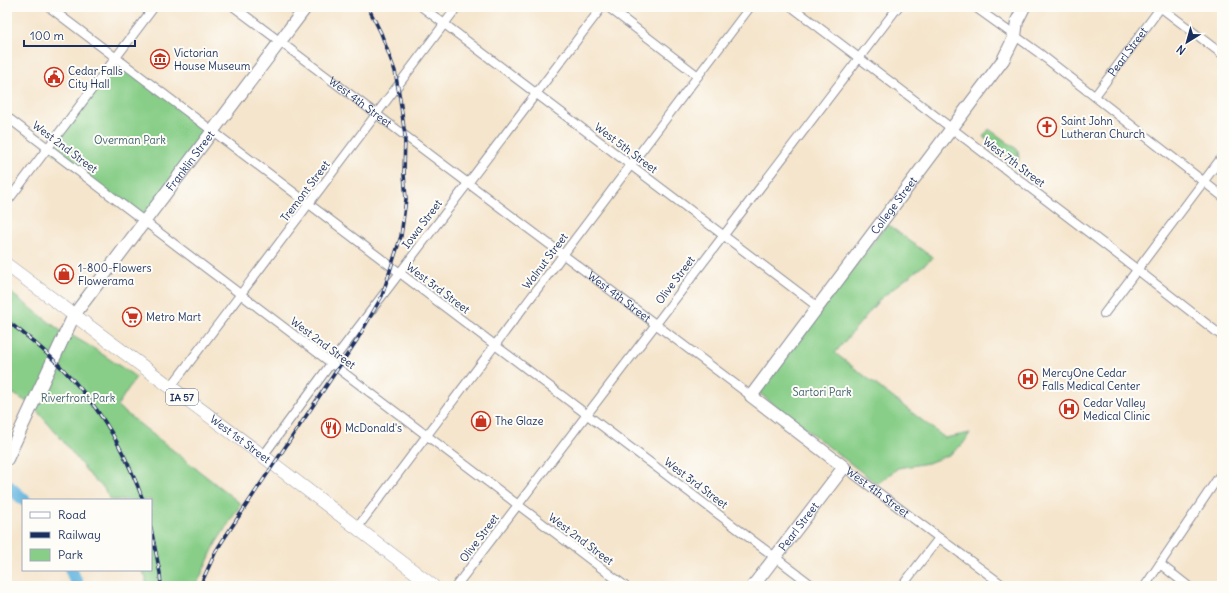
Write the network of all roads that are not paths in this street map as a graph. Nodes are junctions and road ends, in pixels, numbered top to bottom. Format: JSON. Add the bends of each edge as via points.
{"nodes":[{"id":1,"x":49,"y":7,"type":"edge"},
{"id":2,"x":154,"y":7,"type":"edge"},
{"id":3,"x":234,"y":7,"type":"edge"},
{"id":4,"x":306,"y":7,"type":"edge"},
{"id":5,"x":422,"y":7,"type":"edge"},
{"id":6,"x":457,"y":7,"type":"edge"},
{"id":7,"x":602,"y":7,"type":"edge"},
{"id":8,"x":608,"y":7,"type":"edge"},
{"id":9,"x":750,"y":7,"type":"edge"},
{"id":10,"x":792,"y":7,"type":"edge"},
{"id":11,"x":898,"y":7,"type":"edge"},
{"id":12,"x":975,"y":7,"type":"edge"},
{"id":13,"x":1024,"y":7,"type":"edge"},
{"id":14,"x":1161,"y":7,"type":"edge"},
{"id":15,"x":444,"y":24,"type":"junction"},
{"id":16,"x":1015,"y":36,"type":"junction"},
{"id":17,"x":280,"y":41,"type":"junction"},
{"id":18,"x":1222,"y":54,"type":"edge"},
{"id":19,"x":116,"y":58,"type":"junction"},
{"id":20,"x":859,"y":58,"type":"junction"},
{"id":21,"x":698,"y":76,"type":"junction"},
{"id":22,"x":536,"y":94,"type":"junction"},
{"id":23,"x":1095,"y":96,"type":"junction"},
{"id":24,"x":377,"y":114,"type":"junction"},
{"id":25,"x":7,"y":117,"type":"edge"},
{"id":26,"x":953,"y":128,"type":"junction"},
{"id":27,"x":213,"y":131,"type":"junction"},
{"id":28,"x":48,"y":148,"type":"junction"},
{"id":29,"x":1222,"y":157,"type":"edge"},
{"id":30,"x":631,"y":165,"type":"junction"},
{"id":31,"x":1204,"y":182,"type":"junction"},
{"id":32,"x":468,"y":183,"type":"junction"},
{"id":33,"x":1222,"y":196,"type":"edge"},
{"id":34,"x":7,"y":202,"type":"edge"},
{"id":35,"x":309,"y":204,"type":"junction"},
{"id":36,"x":145,"y":222,"type":"junction"},
{"id":37,"x":723,"y":236,"type":"junction"},
{"id":38,"x":563,"y":255,"type":"junction"},
{"id":39,"x":7,"y":265,"type":"edge"},
{"id":40,"x":1138,"y":270,"type":"junction"},
{"id":41,"x":400,"y":273,"type":"junction"},
{"id":42,"x":241,"y":294,"type":"junction"},
{"id":43,"x":818,"y":307,"type":"junction"},
{"id":44,"x":1104,"y":314,"type":"dead end"},
{"id":45,"x":74,"y":315,"type":"junction"},
{"id":46,"x":656,"y":325,"type":"junction"},
{"id":47,"x":1222,"y":336,"type":"edge"},
{"id":48,"x":495,"y":345,"type":"junction"},
{"id":49,"x":331,"y":363,"type":"junction"},
{"id":50,"x":170,"y":388,"type":"junction"},
{"id":51,"x":751,"y":396,"type":"junction"},
{"id":52,"x":587,"y":415,"type":"junction"},
{"id":53,"x":427,"y":436,"type":"junction"},
{"id":54,"x":263,"y":456,"type":"junction"},
{"id":55,"x":7,"y":459,"type":"edge"},
{"id":56,"x":844,"y":467,"type":"junction"},
{"id":57,"x":1221,"y":474,"type":"edge"},
{"id":58,"x":518,"y":505,"type":"junction"},
{"id":59,"x":357,"y":528,"type":"junction"},
{"id":60,"x":939,"y":538,"type":"junction"},
{"id":61,"x":775,"y":557,"type":"junction"},
{"id":62,"x":1160,"y":564,"type":"junction"},
{"id":63,"x":433,"y":586,"type":"edge"},
{"id":64,"x":456,"y":586,"type":"edge"},
{"id":65,"x":625,"y":586,"type":"edge"},
{"id":66,"x":753,"y":586,"type":"edge"},
{"id":67,"x":813,"y":586,"type":"edge"},
{"id":68,"x":902,"y":586,"type":"edge"},
{"id":69,"x":1004,"y":586,"type":"edge"},
{"id":70,"x":1145,"y":586,"type":"edge"},
{"id":71,"x":1188,"y":586,"type":"edge"}],
"edges":[{"from":1,"to":19,"type":"street","name":"West 3rd Street"},
{"from":2,"to":19,"type":"street"},
{"from":3,"to":17,"type":"street","name":"West 4th Street"},
{"from":4,"to":17,"type":"street","name":"Franklin Street"},
{"from":5,"to":15,"type":"street","name":"West 5th Street"},
{"from":6,"to":15,"type":"street","name":"Tremont Street"},
{"from":7,"to":22,"type":"street","name":"Iowa Street"},
{"from":8,"to":21,"type":"street"},
{"from":9,"to":21,"type":"street","name":"Walnut Street"},
{"from":10,"to":20,"type":"street","name":"West 7th Street"},
{"from":11,"to":20,"type":"street","name":"Olive Street"},
{"from":12,"to":16,"type":"street"},
{"from":13,"to":16,"type":"street","name":"College Street","via":[[1017,22]]},
{"from":14,"to":18,"type":"street"},
{"from":14,"to":23,"type":"street","name":"Pearl Street"},
{"from":15,"to":22,"type":"street","name":"West 5th Street"},
{"from":15,"to":24,"type":"street","name":"Tremont Street"},
{"from":16,"to":23,"type":"street"},
{"from":16,"to":26,"type":"street","name":"College Street","via":[[1003,60]]},
{"from":17,"to":24,"type":"street","name":"West 4th Street"},
{"from":17,"to":27,"type":"street","name":"Franklin Street"},
{"from":19,"to":27,"type":"street","name":"West 3rd Street"},
{"from":19,"to":28,"type":"street"},
{"from":20,"to":26,"type":"street","name":"West 7th Street"},
{"from":20,"to":37,"type":"street","name":"Olive Street"},
{"from":21,"to":30,"type":"street","name":"Walnut Street"},
{"from":22,"to":30,"type":"street","name":"West 5th Street"},
{"from":22,"to":32,"type":"street","name":"Iowa Street"},
{"from":23,"to":31,"type":"street"},
{"from":24,"to":32,"type":"street","name":"West 4th Street"},
{"from":24,"to":35,"type":"street","name":"Tremont Street"},
{"from":25,"to":28,"type":"street","name":"West 2nd Street"},
{"from":26,"to":40,"type":"street","name":"West 7th Street"},
{"from":26,"to":43,"type":"street","name":"College Street"},
{"from":27,"to":35,"type":"street","name":"West 3rd Street"},
{"from":27,"to":36,"type":"street","name":"Franklin Street"},
{"from":28,"to":34,"type":"street"},
{"from":28,"to":36,"type":"street","name":"West 2nd Street"},
{"from":29,"to":31,"type":"street"},
{"from":30,"to":37,"type":"street","name":"West 5th Street"},
{"from":30,"to":38,"type":"street","name":"Walnut Street"},
{"from":31,"to":33,"type":"street"},
{"from":31,"to":40,"type":"street"},
{"from":32,"to":38,"type":"street","name":"West 4th Street"},
{"from":32,"to":41,"type":"street","name":"Iowa Street"},
{"from":35,"to":41,"type":"street","name":"West 3rd Street"},
{"from":35,"to":42,"type":"street","name":"Tremont Street"},
{"from":36,"to":42,"type":"street","name":"West 2nd Street"},
{"from":36,"to":45,"type":"street","name":"Franklin Street"},
{"from":37,"to":43,"type":"street","name":"West 5th Street"},
{"from":37,"to":46,"type":"street","name":"Olive Street"},
{"from":38,"to":46,"type":"street","name":"West 4th Street"},
{"from":38,"to":48,"type":"street","name":"Walnut Street"},
{"from":39,"to":45,"type":"main road","name":"West 1st Street","number":"IA 57"},
{"from":40,"to":44,"type":"street"},
{"from":40,"to":47,"type":"street","name":"West 7th Street"},
{"from":41,"to":48,"type":"street","name":"West 3rd Street"},
{"from":41,"to":49,"type":"street","name":"Iowa Street"},
{"from":42,"to":49,"type":"street","name":"West 2nd Street"},
{"from":42,"to":50,"type":"street","name":"Tremont Street"},
{"from":43,"to":51,"type":"street","name":"College Street"},
{"from":45,"to":50,"type":"main road","name":"West 1st Street","number":"IA 57"},
{"from":45,"to":55,"type":"street","name":"Franklin Street"},
{"from":46,"to":51,"type":"street","name":"West 4th Street"},
{"from":46,"to":52,"type":"street","name":"Olive Street"},
{"from":48,"to":52,"type":"street","name":"West 3rd Street"},
{"from":48,"to":53,"type":"street","name":"Walnut Street"},
{"from":49,"to":53,"type":"street","name":"West 2nd Street"},
{"from":49,"to":54,"type":"street","name":"Iowa Street"},
{"from":50,"to":54,"type":"main road","name":"West 1st Street","number":"IA 57"},
{"from":51,"to":56,"type":"street","name":"West 4th Street"},
{"from":52,"to":58,"type":"street","name":"Olive Street"},
{"from":52,"to":61,"type":"street","name":"West 3rd Street"},
{"from":53,"to":58,"type":"street","name":"West 2nd Street"},
{"from":53,"to":59,"type":"street","name":"Walnut Street"},
{"from":54,"to":59,"type":"main road","name":"West 1st Street","number":"IA 57"},
{"from":56,"to":60,"type":"street","name":"West 4th Street"},
{"from":56,"to":61,"type":"street","name":"Pearl Street"},
{"from":57,"to":62,"type":"street"},
{"from":58,"to":64,"type":"street","name":"Olive Street"},
{"from":58,"to":65,"type":"street","name":"West 2nd Street"},
{"from":59,"to":63,"type":"main road","name":"West 1st Street","number":"IA 57"},
{"from":60,"to":68,"type":"street"},
{"from":60,"to":69,"type":"street","name":"West 4th Street"},
{"from":61,"to":66,"type":"street","name":"Pearl Street"},
{"from":61,"to":67,"type":"street","name":"West 3rd Street"},
{"from":62,"to":70,"type":"street"},
{"from":62,"to":71,"type":"street"}]}
